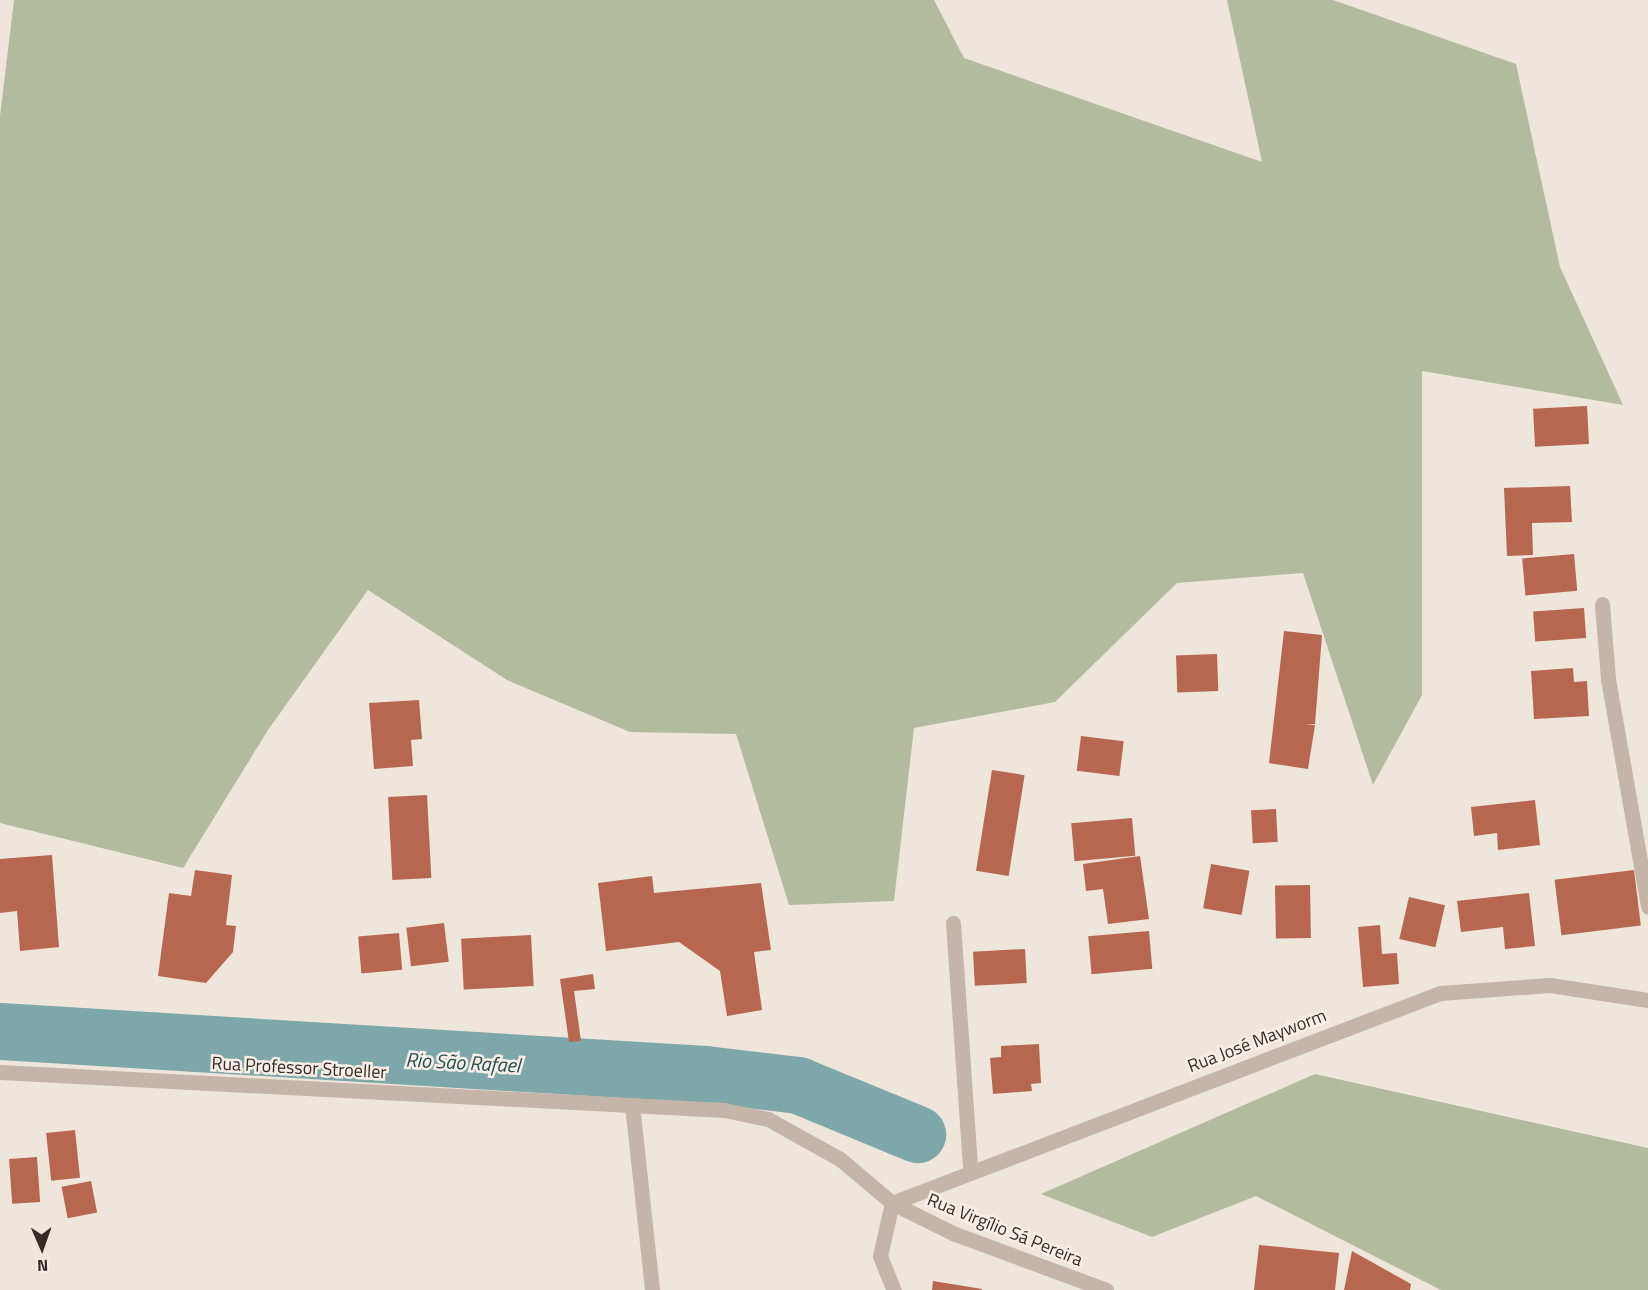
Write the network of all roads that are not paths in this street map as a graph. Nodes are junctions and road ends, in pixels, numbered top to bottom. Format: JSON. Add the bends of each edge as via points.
{"nodes":[{"id":1,"x":1602,"y":604,"type":"dead end"},
{"id":2,"x":1648,"y":907,"type":"edge"},
{"id":3,"x":953,"y":923,"type":"dead end"},
{"id":4,"x":1648,"y":1000,"type":"edge"},
{"id":5,"x":0,"y":1072,"type":"edge"},
{"id":6,"x":632,"y":1105,"type":"junction"},
{"id":7,"x":970,"y":1169,"type":"junction"},
{"id":8,"x":892,"y":1203,"type":"junction"},
{"id":9,"x":1098,"y":1289,"type":"edge"},
{"id":10,"x":652,"y":1290,"type":"edge"},
{"id":11,"x":894,"y":1290,"type":"edge"}],
"edges":[{"from":1,"to":2,"type":"street","via":[[1608,679]]},
{"from":3,"to":7,"type":"street"},
{"from":4,"to":7,"type":"street","name":"Rua José Mayworm","via":[[1550,985],[1440,993]]},
{"from":5,"to":6,"type":"street","name":"Rua Professor Stroeller"},
{"from":6,"to":8,"type":"street","name":"Rua Professor Stroeller","via":[[768,1119],[840,1159]]},
{"from":6,"to":10,"type":"street"},
{"from":7,"to":8,"type":"street","name":"Rua José Mayworm"},
{"from":8,"to":9,"type":"street","name":"Rua Virgílio Sá Pereira","via":[[955,1234]]},
{"from":8,"to":11,"type":"street","via":[[880,1256]]}]}
